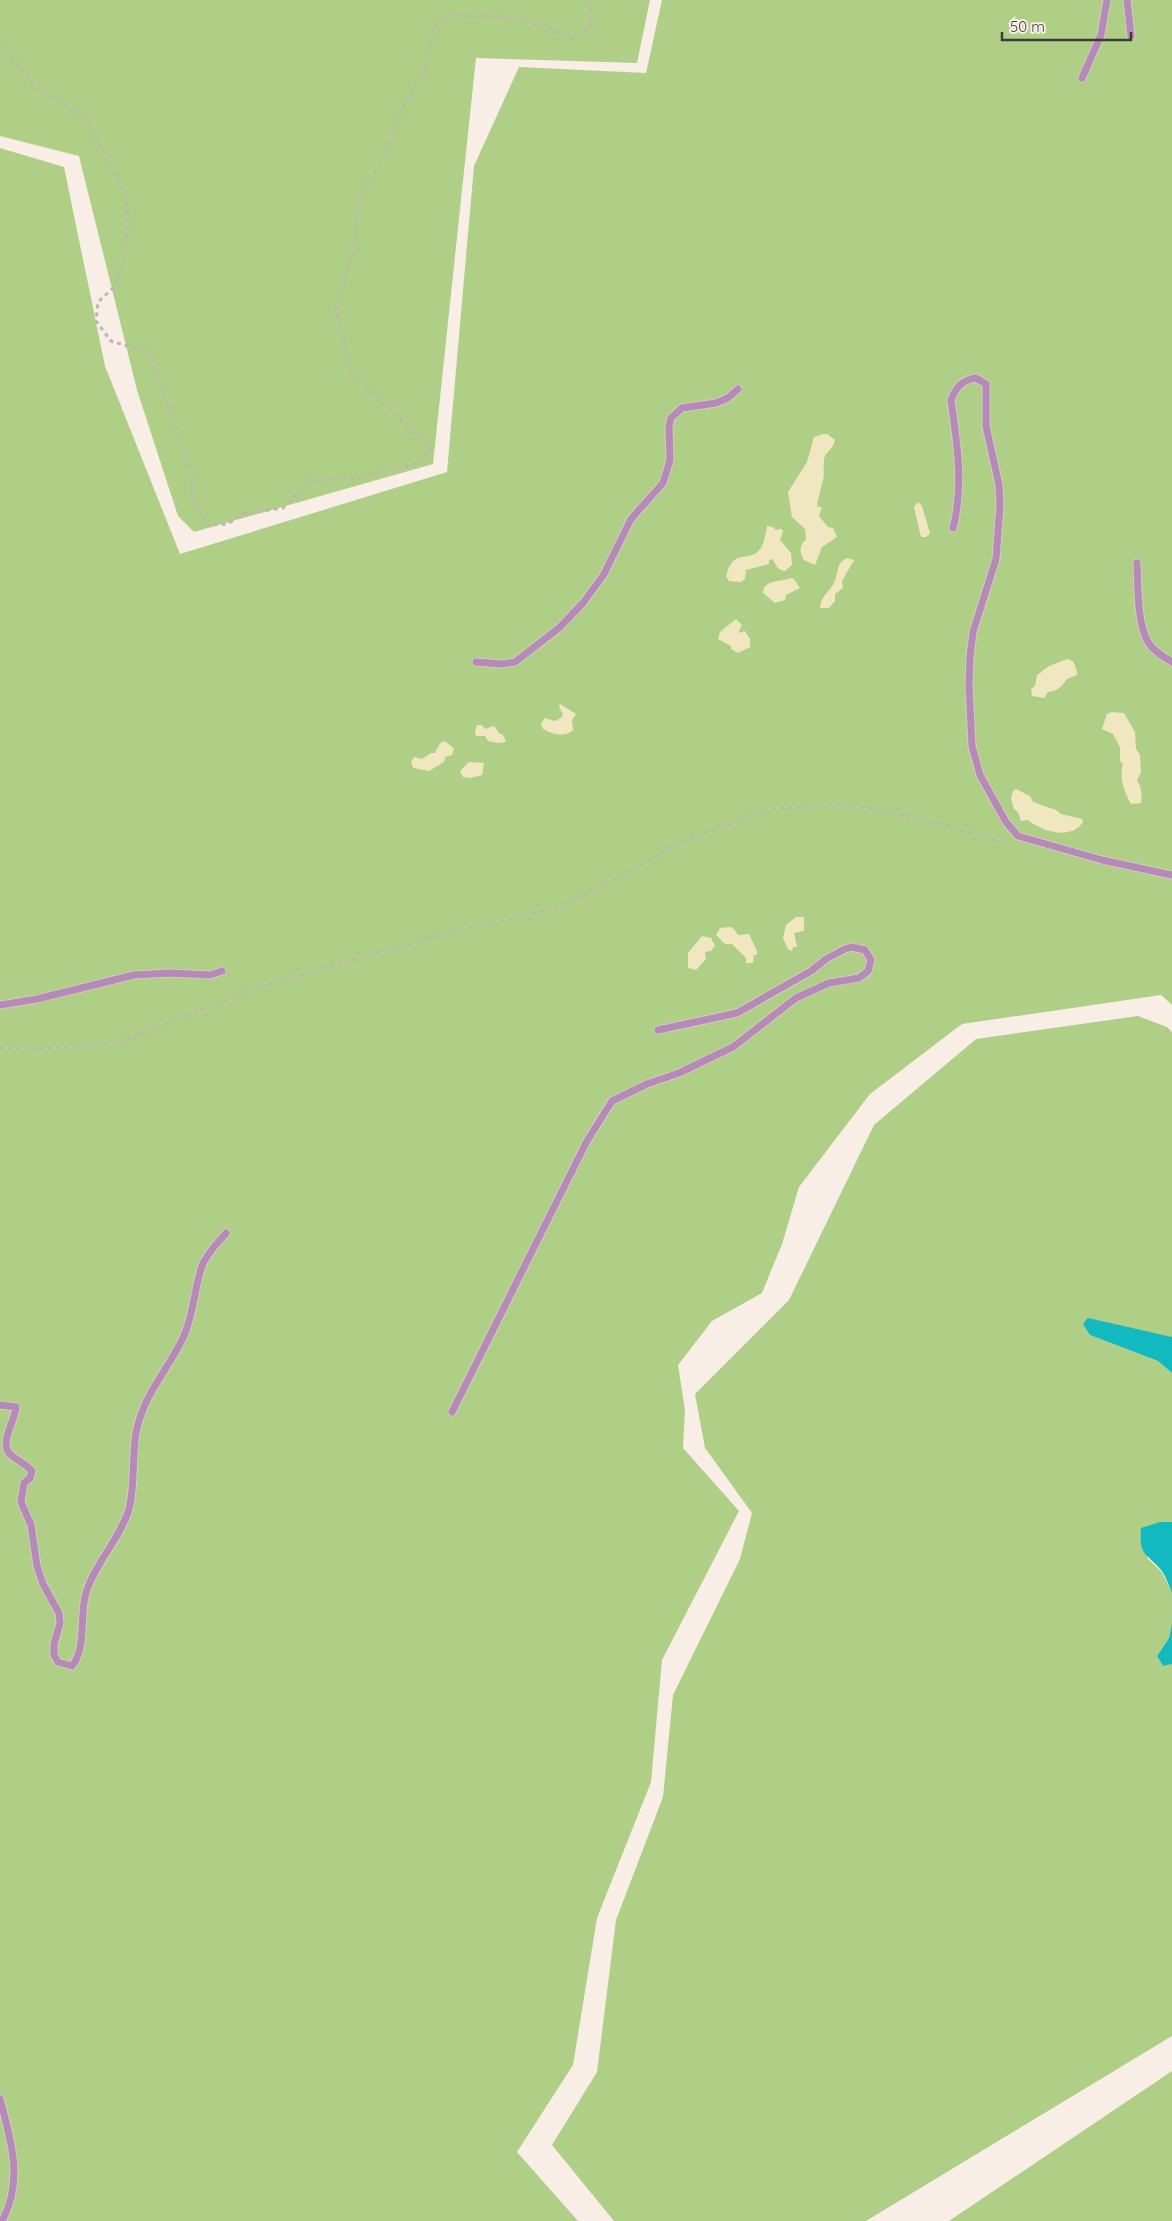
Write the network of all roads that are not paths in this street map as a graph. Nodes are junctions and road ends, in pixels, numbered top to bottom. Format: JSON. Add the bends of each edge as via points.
{"nodes":[{"id":1,"x":1107,"y":0,"type":"edge"},
{"id":2,"x":1127,"y":0,"type":"edge"},
{"id":3,"x":1131,"y":36,"type":"dead end"},
{"id":4,"x":1082,"y":78,"type":"dead end"},
{"id":5,"x":738,"y":389,"type":"dead end"},
{"id":6,"x":954,"y":528,"type":"dead end"},
{"id":7,"x":1137,"y":563,"type":"dead end"},
{"id":8,"x":476,"y":662,"type":"dead end"},
{"id":9,"x":1172,"y":662,"type":"edge"},
{"id":10,"x":1172,"y":874,"type":"edge"},
{"id":11,"x":222,"y":971,"type":"dead end"},
{"id":12,"x":0,"y":1005,"type":"edge"},
{"id":13,"x":658,"y":1030,"type":"dead end"},
{"id":14,"x":226,"y":1233,"type":"dead end"},
{"id":15,"x":0,"y":1405,"type":"edge"},
{"id":16,"x":452,"y":1412,"type":"dead end"},
{"id":17,"x":0,"y":2099,"type":"edge"},
{"id":18,"x":2,"y":2221,"type":"edge"}],
"edges":[{"from":1,"to":4,"type":"lane","via":[[1101,34]]},
{"from":2,"to":3,"type":"lane"},
{"from":5,"to":8,"type":"lane","via":[[716,403],[682,408],[671,418],[668,427],[670,460],[663,483],[631,519],[604,574],[583,603],[559,628],[515,662]]},
{"from":6,"to":10,"type":"lane","via":[[959,507],[959,477],[951,400],[955,389],[976,378],[986,384],[988,391],[986,426],[999,485],[1000,506],[996,559],[973,632],[970,657],[972,746],[980,775],[1006,822],[1018,836],[1076,854]]},
{"from":7,"to":9,"type":"lane","via":[[1139,596],[1148,642]]},
{"from":11,"to":12,"type":"lane","via":[[134,975]]},
{"from":13,"to":16,"type":"lane","via":[[738,1012],[845,948],[865,950],[871,960],[868,971],[859,978],[829,983],[796,998],[733,1047],[612,1100],[587,1141]]},
{"from":14,"to":15,"type":"lane","via":[[202,1266],[184,1336],[142,1408],[136,1434],[129,1508],[86,1591],[79,1654],[72,1666],[58,1662],[54,1655],[59,1613],[43,1584],[31,1524],[21,1502],[24,1483],[32,1471],[7,1451],[5,1444],[16,1407]]},
{"from":17,"to":18,"type":"lane","via":[[15,2163],[14,2186]]}]}
